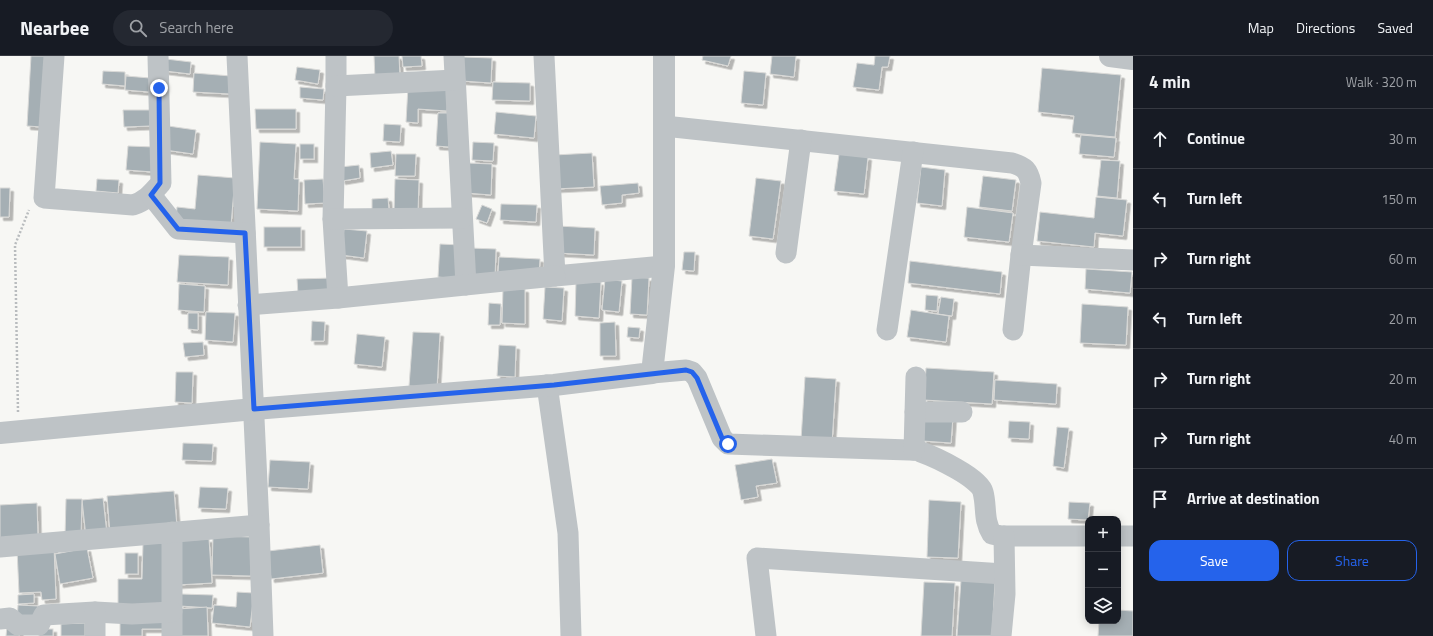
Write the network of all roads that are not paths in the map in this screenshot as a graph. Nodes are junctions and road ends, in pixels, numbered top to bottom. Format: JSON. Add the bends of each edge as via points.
{"nodes":[{"id":1,"x":54,"y":56,"type":"edge"},
{"id":2,"x":158,"y":56,"type":"edge"},
{"id":3,"x":237,"y":56,"type":"edge"},
{"id":4,"x":336,"y":56,"type":"edge"},
{"id":5,"x":454,"y":56,"type":"edge"},
{"id":6,"x":544,"y":56,"type":"edge"},
{"id":7,"x":664,"y":56,"type":"edge"},
{"id":8,"x":1110,"y":56,"type":"edge"},
{"id":9,"x":1133,"y":59,"type":"edge"},
{"id":10,"x":455,"y":80,"type":"junction"},
{"id":11,"x":336,"y":86,"type":"junction"},
{"id":12,"x":664,"y":126,"type":"junction"},
{"id":13,"x":802,"y":140,"type":"junction"},
{"id":14,"x":913,"y":152,"type":"junction"},
{"id":15,"x":151,"y":195,"type":"junction"},
{"id":16,"x":462,"y":218,"type":"junction"},
{"id":17,"x":333,"y":219,"type":"junction"},
{"id":18,"x":245,"y":233,"type":"junction"},
{"id":19,"x":786,"y":254,"type":"dead end"},
{"id":20,"x":1021,"y":255,"type":"junction"},
{"id":21,"x":1133,"y":260,"type":"edge"},
{"id":22,"x":664,"y":266,"type":"junction"},
{"id":23,"x":555,"y":276,"type":"junction"},
{"id":24,"x":466,"y":285,"type":"junction"},
{"id":25,"x":338,"y":298,"type":"junction"},
{"id":26,"x":248,"y":305,"type":"junction"},
{"id":27,"x":886,"y":330,"type":"dead end"},
{"id":28,"x":1013,"y":330,"type":"dead end"},
{"id":29,"x":652,"y":373,"type":"junction"},
{"id":30,"x":916,"y":377,"type":"dead end"},
{"id":31,"x":547,"y":385,"type":"junction"},
{"id":32,"x":254,"y":409,"type":"junction"},
{"id":33,"x":915,"y":412,"type":"junction"},
{"id":34,"x":962,"y":412,"type":"dead end"},
{"id":35,"x":9,"y":432,"type":"edge"},
{"id":36,"x":914,"y":450,"type":"junction"},
{"id":37,"x":259,"y":525,"type":"junction"},
{"id":38,"x":172,"y":532,"type":"junction"},
{"id":39,"x":1004,"y":536,"type":"junction"},
{"id":40,"x":1085,"y":536,"type":"edge"},
{"id":41,"x":1121,"y":536,"type":"edge"},
{"id":42,"x":1133,"y":536,"type":"edge"},
{"id":43,"x":0,"y":547,"type":"edge"},
{"id":44,"x":1004,"y":574,"type":"junction"},
{"id":45,"x":95,"y":612,"type":"junction"},
{"id":46,"x":172,"y":612,"type":"junction"},
{"id":47,"x":0,"y":619,"type":"edge"},
{"id":48,"x":94,"y":636,"type":"edge"},
{"id":49,"x":172,"y":636,"type":"edge"},
{"id":50,"x":263,"y":636,"type":"edge"},
{"id":51,"x":572,"y":636,"type":"edge"},
{"id":52,"x":766,"y":636,"type":"edge"},
{"id":53,"x":1001,"y":636,"type":"edge"}],
"edges":[{"from":1,"to":15,"type":"street","via":[[44,198],[133,205],[142,203]]},
{"from":2,"to":15,"type":"street","via":[[160,183]]},
{"from":3,"to":18,"type":"street"},
{"from":4,"to":11,"type":"street"},
{"from":5,"to":10,"type":"street"},
{"from":6,"to":23,"type":"street"},
{"from":7,"to":12,"type":"street"},
{"from":8,"to":9,"type":"street"},
{"from":10,"to":11,"type":"street"},
{"from":10,"to":16,"type":"street"},
{"from":11,"to":17,"type":"street"},
{"from":12,"to":13,"type":"street"},
{"from":12,"to":22,"type":"street"},
{"from":13,"to":14,"type":"street"},
{"from":13,"to":19,"type":"street"},
{"from":14,"to":20,"type":"street","via":[[1023,166],[1031,183]]},
{"from":14,"to":27,"type":"street"},
{"from":15,"to":18,"type":"street","via":[[178,229]]},
{"from":16,"to":17,"type":"street"},
{"from":16,"to":24,"type":"street"},
{"from":17,"to":25,"type":"street"},
{"from":18,"to":26,"type":"street"},
{"from":20,"to":21,"type":"street"},
{"from":20,"to":28,"type":"street"},
{"from":22,"to":23,"type":"street"},
{"from":22,"to":29,"type":"street"},
{"from":23,"to":24,"type":"street"},
{"from":24,"to":25,"type":"street"},
{"from":25,"to":26,"type":"street"},
{"from":26,"to":32,"type":"street"},
{"from":29,"to":31,"type":"street"},
{"from":29,"to":36,"type":"street","via":[[686,370],[692,372],[697,378],[722,438],[728,444]]},
{"from":30,"to":33,"type":"street"},
{"from":31,"to":32,"type":"street"},
{"from":31,"to":51,"type":"street","via":[[568,533]]},
{"from":32,"to":35,"type":"street"},
{"from":32,"to":37,"type":"street"},
{"from":33,"to":34,"type":"street"},
{"from":33,"to":36,"type":"street"},
{"from":36,"to":39,"type":"street","via":[[956,469],[977,482],[983,490],[987,526],[992,534]]},
{"from":37,"to":38,"type":"street"},
{"from":37,"to":50,"type":"street"},
{"from":38,"to":43,"type":"street"},
{"from":38,"to":46,"type":"street"},
{"from":39,"to":40,"type":"street"},
{"from":39,"to":44,"type":"street"},
{"from":41,"to":42,"type":"street"},
{"from":44,"to":52,"type":"street","via":[[757,558]]},
{"from":44,"to":53,"type":"street"},
{"from":45,"to":46,"type":"street"},
{"from":45,"to":47,"type":"street","via":[[44,615],[38,625],[18,625],[10,618]]},
{"from":45,"to":48,"type":"street"},
{"from":46,"to":49,"type":"street"}]}
